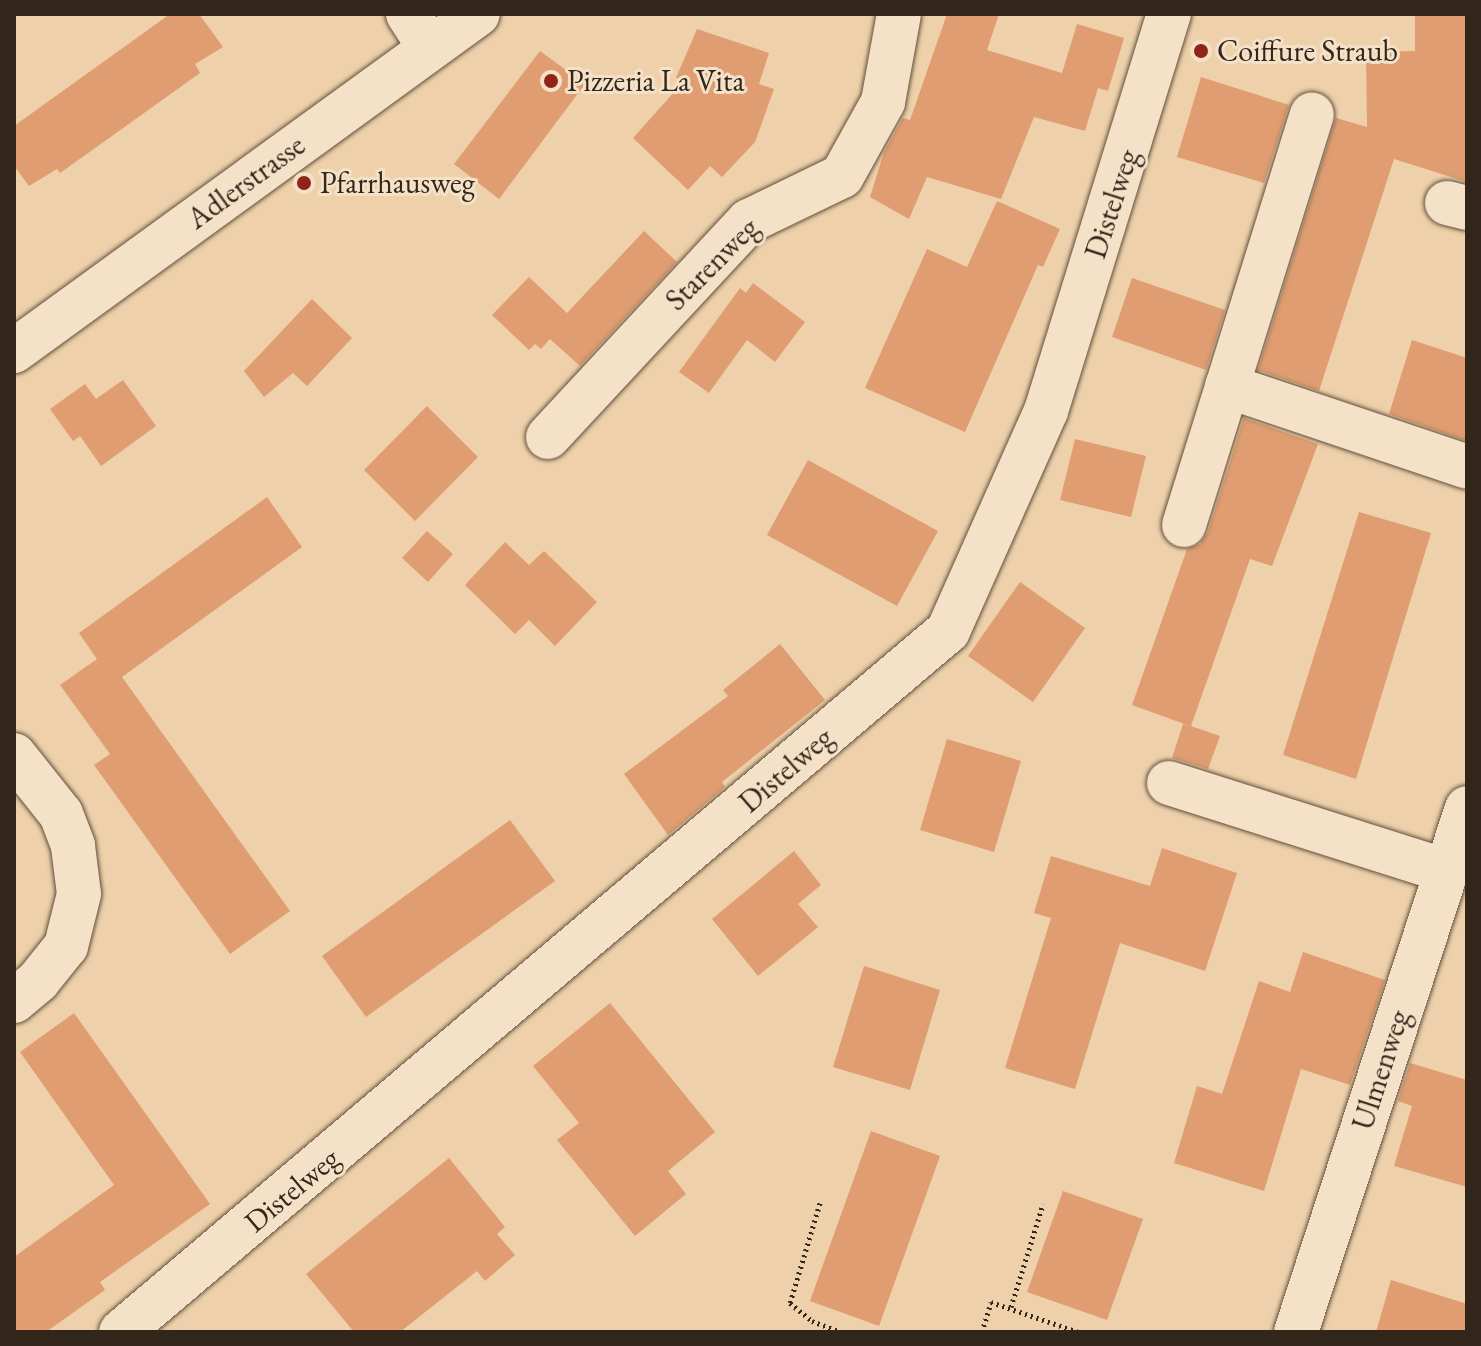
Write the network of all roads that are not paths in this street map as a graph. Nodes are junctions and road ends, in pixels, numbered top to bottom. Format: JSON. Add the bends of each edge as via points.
{"nodes":[{"id":1,"x":478,"y":14,"type":"edge"},
{"id":2,"x":899,"y":14,"type":"edge"},
{"id":3,"x":1169,"y":14,"type":"edge"},
{"id":4,"x":419,"y":31,"type":"edge"},
{"id":5,"x":1312,"y":114,"type":"dead end"},
{"id":6,"x":14,"y":351,"type":"edge"},
{"id":7,"x":1227,"y":386,"type":"junction"},
{"id":8,"x":548,"y":437,"type":"dead end"},
{"id":9,"x":1467,"y":467,"type":"edge"},
{"id":10,"x":1184,"y":525,"type":"dead end"},
{"id":11,"x":14,"y":755,"type":"edge"},
{"id":12,"x":1169,"y":783,"type":"dead end"},
{"id":13,"x":1465,"y":823,"type":"edge"},
{"id":14,"x":1446,"y":871,"type":"junction"},
{"id":15,"x":14,"y":1001,"type":"edge"},
{"id":16,"x":121,"y":1332,"type":"edge"},
{"id":17,"x":1296,"y":1332,"type":"edge"}],
"edges":[{"from":1,"to":4,"type":"street","name":"Adlerstrasse"},
{"from":2,"to":8,"type":"street","name":"Starenweg","via":[[883,102],[842,176],[749,221]]},
{"from":3,"to":16,"type":"street","name":"Distelweg","via":[[1046,411],[948,631]]},
{"from":4,"to":6,"type":"street","name":"Adlerstrasse"},
{"from":5,"to":7,"type":"street"},
{"from":7,"to":9,"type":"street"},
{"from":7,"to":10,"type":"street"},
{"from":11,"to":15,"type":"street","via":[[61,814],[73,846],[79,894],[66,946]]},
{"from":12,"to":14,"type":"street"},
{"from":13,"to":14,"type":"street","name":"Ulmenweg"},
{"from":14,"to":17,"type":"street","name":"Ulmenweg"}]}
